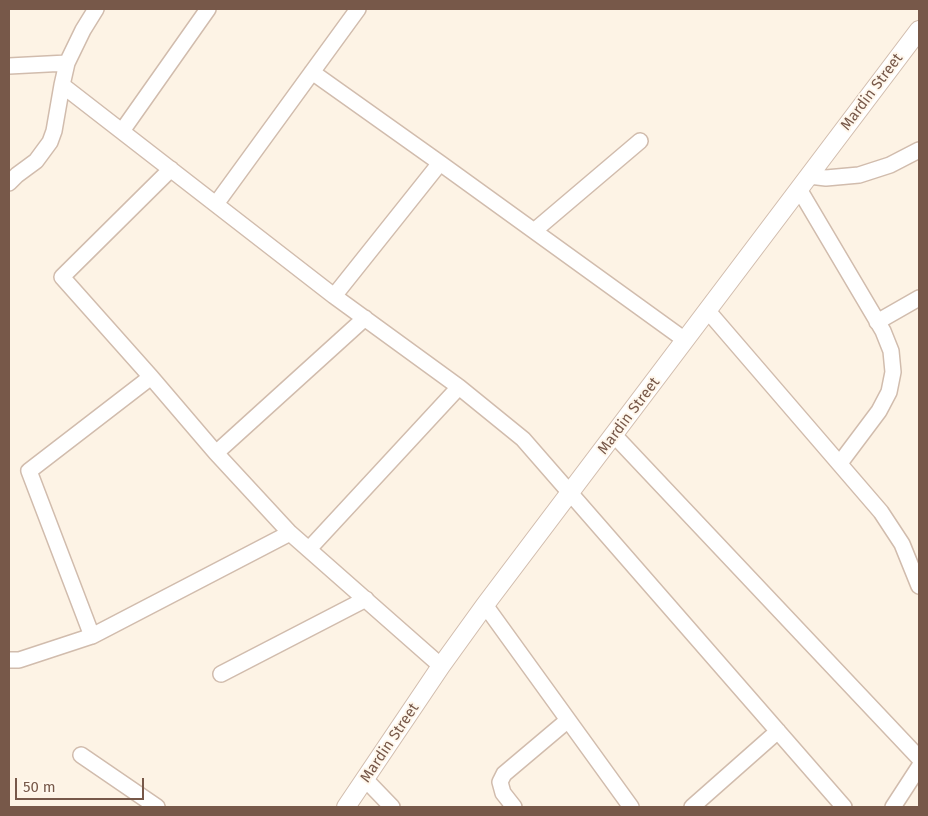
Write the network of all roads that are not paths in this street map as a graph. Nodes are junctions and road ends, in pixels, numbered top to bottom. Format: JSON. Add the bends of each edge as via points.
{"nodes":[{"id":1,"x":96,"y":9,"type":"edge"},
{"id":2,"x":208,"y":9,"type":"edge"},
{"id":3,"x":358,"y":9,"type":"edge"},
{"id":4,"x":919,"y":30,"type":"edge"},
{"id":5,"x":67,"y":63,"type":"junction"},
{"id":6,"x":9,"y":66,"type":"edge"},
{"id":7,"x":312,"y":72,"type":"junction"},
{"id":8,"x":62,"y":85,"type":"junction"},
{"id":9,"x":122,"y":131,"type":"junction"},
{"id":10,"x":640,"y":141,"type":"dead end"},
{"id":11,"x":919,"y":150,"type":"edge"},
{"id":12,"x":440,"y":163,"type":"junction"},
{"id":13,"x":171,"y":170,"type":"junction"},
{"id":14,"x":804,"y":182,"type":"junction"},
{"id":15,"x":9,"y":183,"type":"edge"},
{"id":16,"x":216,"y":204,"type":"junction"},
{"id":17,"x":534,"y":231,"type":"junction"},
{"id":18,"x":334,"y":296,"type":"junction"},
{"id":19,"x":919,"y":298,"type":"edge"},
{"id":20,"x":707,"y":310,"type":"junction"},
{"id":21,"x":365,"y":318,"type":"junction"},
{"id":22,"x":877,"y":322,"type":"junction"},
{"id":23,"x":685,"y":340,"type":"junction"},
{"id":24,"x":151,"y":377,"type":"junction"},
{"id":25,"x":459,"y":387,"type":"junction"},
{"id":26,"x":614,"y":435,"type":"junction"},
{"id":27,"x":216,"y":453,"type":"junction"},
{"id":28,"x":840,"y":463,"type":"junction"},
{"id":29,"x":570,"y":493,"type":"junction"},
{"id":30,"x":290,"y":533,"type":"junction"},
{"id":31,"x":309,"y":549,"type":"junction"},
{"id":32,"x":919,"y":586,"type":"edge"},
{"id":33,"x":366,"y":599,"type":"junction"},
{"id":34,"x":485,"y":605,"type":"junction"},
{"id":35,"x":92,"y":636,"type":"junction"},
{"id":36,"x":9,"y":660,"type":"edge"},
{"id":37,"x":442,"y":666,"type":"junction"},
{"id":38,"x":221,"y":674,"type":"dead end"},
{"id":39,"x":568,"y":720,"type":"junction"},
{"id":40,"x":778,"y":731,"type":"junction"},
{"id":41,"x":81,"y":755,"type":"dead end"},
{"id":42,"x":919,"y":758,"type":"edge"},
{"id":43,"x":919,"y":767,"type":"edge"},
{"id":44,"x":365,"y":779,"type":"junction"},
{"id":45,"x":157,"y":807,"type":"edge"},
{"id":46,"x":346,"y":807,"type":"edge"},
{"id":47,"x":392,"y":807,"type":"edge"},
{"id":48,"x":514,"y":807,"type":"edge"},
{"id":49,"x":631,"y":807,"type":"edge"},
{"id":50,"x":692,"y":807,"type":"edge"},
{"id":51,"x":844,"y":807,"type":"edge"},
{"id":52,"x":893,"y":807,"type":"edge"}],
"edges":[{"from":1,"to":5,"type":"street"},
{"from":2,"to":9,"type":"street"},
{"from":3,"to":7,"type":"street"},
{"from":4,"to":14,"type":"street","name":"Mardin Street"},
{"from":5,"to":6,"type":"street"},
{"from":5,"to":8,"type":"street"},
{"from":7,"to":12,"type":"street"},
{"from":7,"to":16,"type":"street"},
{"from":8,"to":9,"type":"street"},
{"from":8,"to":15,"type":"street","via":[[50,142],[36,161]]},
{"from":9,"to":13,"type":"street"},
{"from":10,"to":17,"type":"street"},
{"from":11,"to":14,"type":"street","via":[[859,176]]},
{"from":12,"to":17,"type":"street"},
{"from":12,"to":18,"type":"street"},
{"from":13,"to":16,"type":"street"},
{"from":13,"to":24,"type":"street","via":[[62,277]]},
{"from":14,"to":20,"type":"street","name":"Mardin Street"},
{"from":14,"to":22,"type":"street"},
{"from":16,"to":18,"type":"street"},
{"from":17,"to":23,"type":"street"},
{"from":18,"to":21,"type":"street"},
{"from":19,"to":22,"type":"street"},
{"from":20,"to":23,"type":"street","name":"Mardin Street"},
{"from":20,"to":28,"type":"street"},
{"from":21,"to":25,"type":"street"},
{"from":21,"to":27,"type":"street"},
{"from":22,"to":28,"type":"street","via":[[891,351],[893,372],[888,392],[879,411]]},
{"from":23,"to":26,"type":"street","name":"Mardin Street"},
{"from":24,"to":27,"type":"street"},
{"from":24,"to":35,"type":"street","via":[[29,471]]},
{"from":25,"to":29,"type":"street","via":[[523,439]]},
{"from":25,"to":31,"type":"street"},
{"from":26,"to":29,"type":"street","name":"Mardin Street"},
{"from":26,"to":42,"type":"street"},
{"from":27,"to":30,"type":"street"},
{"from":28,"to":32,"type":"street","via":[[892,528]]},
{"from":29,"to":34,"type":"street","name":"Mardin Street"},
{"from":29,"to":40,"type":"street"},
{"from":30,"to":31,"type":"street"},
{"from":30,"to":35,"type":"street"},
{"from":31,"to":33,"type":"street"},
{"from":33,"to":37,"type":"street"},
{"from":33,"to":38,"type":"street"},
{"from":34,"to":37,"type":"street","name":"Mardin Street"},
{"from":34,"to":39,"type":"street"},
{"from":35,"to":36,"type":"street","via":[[19,660]]},
{"from":37,"to":44,"type":"street","name":"Mardin Street"},
{"from":39,"to":48,"type":"street","via":[[504,774],[500,782]]},
{"from":39,"to":49,"type":"street"},
{"from":40,"to":50,"type":"street"},
{"from":40,"to":51,"type":"street"},
{"from":41,"to":45,"type":"street"},
{"from":43,"to":52,"type":"street"},
{"from":44,"to":46,"type":"street","name":"Mardin Street"},
{"from":44,"to":47,"type":"street"}]}
